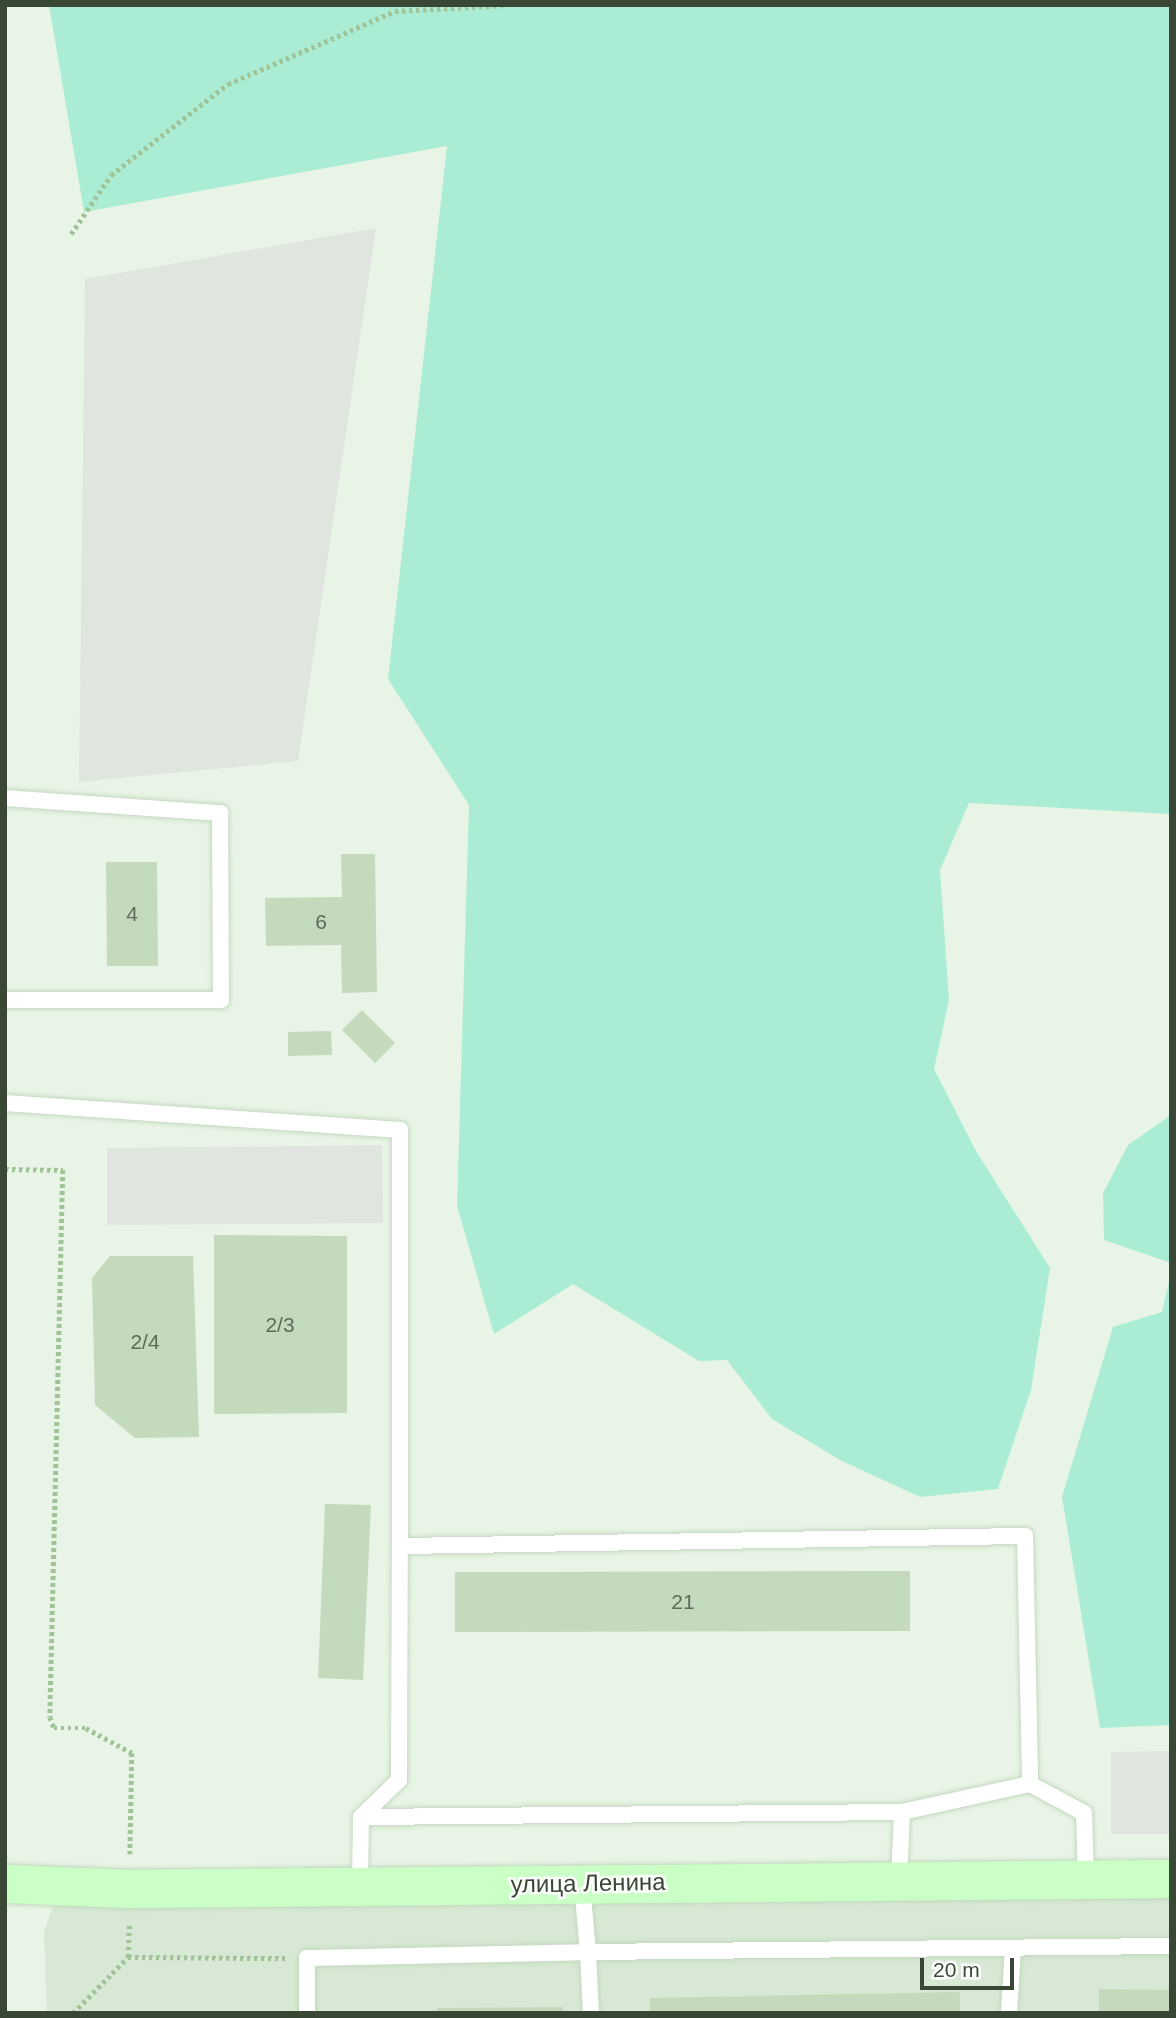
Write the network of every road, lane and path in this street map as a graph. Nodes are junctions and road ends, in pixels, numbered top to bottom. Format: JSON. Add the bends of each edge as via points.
{"nodes":[{"id":1,"x":508,"y":5,"type":"edge"},
{"id":2,"x":71,"y":234,"type":"dead end"},
{"id":3,"x":5,"y":798,"type":"edge"},
{"id":4,"x":5,"y":1000,"type":"edge"},
{"id":5,"x":5,"y":1103,"type":"edge"},
{"id":6,"x":5,"y":1169,"type":"edge"},
{"id":7,"x":400,"y":1546,"type":"junction"},
{"id":8,"x":1030,"y":1784,"type":"junction"},
{"id":9,"x":902,"y":1812,"type":"junction"},
{"id":10,"x":361,"y":1817,"type":"junction"},
{"id":11,"x":1171,"y":1879,"type":"edge"},
{"id":12,"x":1086,"y":1880,"type":"junction"},
{"id":13,"x":899,"y":1881,"type":"junction"},
{"id":14,"x":582,"y":1882,"type":"junction"},
{"id":15,"x":5,"y":1884,"type":"edge"},
{"id":16,"x":360,"y":1887,"type":"junction"},
{"id":17,"x":129,"y":1889,"type":"junction"},
{"id":18,"x":1171,"y":1946,"type":"edge"},
{"id":19,"x":1013,"y":1948,"type":"junction"},
{"id":20,"x":587,"y":1952,"type":"junction"},
{"id":21,"x":128,"y":1957,"type":"junction"},
{"id":22,"x":307,"y":1958,"type":"junction"},
{"id":23,"x":73,"y":2013,"type":"edge"},
{"id":24,"x":307,"y":2013,"type":"edge"},
{"id":25,"x":591,"y":2013,"type":"edge"},
{"id":26,"x":1009,"y":2013,"type":"edge"}],
"edges":[{"from":1,"to":2,"type":"path","via":[[395,10],[228,84],[111,175]]},
{"from":3,"to":4,"type":"lane","via":[[220,813],[221,1000]]},
{"from":5,"to":7,"type":"lane","via":[[400,1130]]},
{"from":6,"to":17,"type":"path","via":[[63,1170],[50,1717],[54,1728],[86,1728],[132,1753]]},
{"from":7,"to":8,"type":"lane","via":[[1025,1536]]},
{"from":7,"to":10,"type":"lane","via":[[399,1780]]},
{"from":8,"to":9,"type":"lane"},
{"from":8,"to":12,"type":"lane","via":[[1084,1813]]},
{"from":9,"to":10,"type":"lane"},
{"from":9,"to":13,"type":"lane"},
{"from":10,"to":16,"type":"lane"},
{"from":11,"to":12,"type":"street","name":"улица Ленина"},
{"from":12,"to":13,"type":"street","name":"улица Ленина"},
{"from":13,"to":14,"type":"street","name":"улица Ленина"},
{"from":14,"to":16,"type":"street","name":"улица Ленина"},
{"from":14,"to":20,"type":"lane"},
{"from":15,"to":17,"type":"street","name":"улица Ленина"},
{"from":16,"to":17,"type":"street","name":"улица Ленина"},
{"from":17,"to":21,"type":"path"},
{"from":18,"to":19,"type":"lane"},
{"from":19,"to":20,"type":"lane"},
{"from":19,"to":26,"type":"lane"},
{"from":20,"to":22,"type":"lane"},
{"from":20,"to":25,"type":"lane"},
{"from":21,"to":22,"type":"path"},
{"from":21,"to":23,"type":"path"},
{"from":22,"to":24,"type":"lane"}]}
